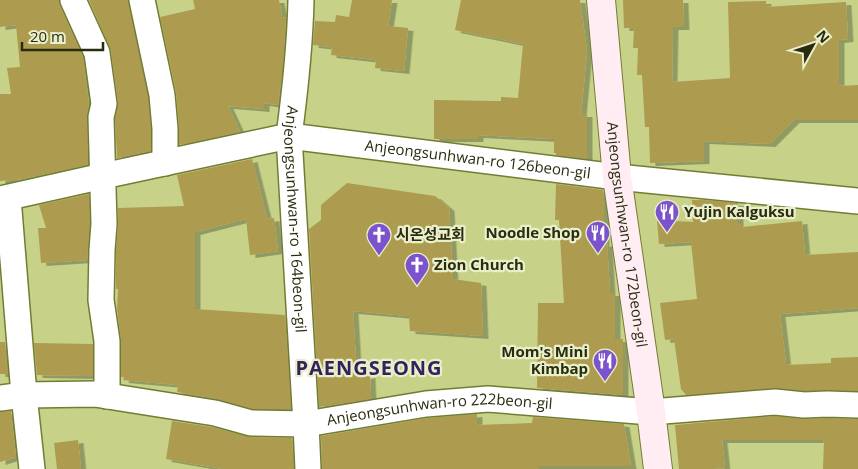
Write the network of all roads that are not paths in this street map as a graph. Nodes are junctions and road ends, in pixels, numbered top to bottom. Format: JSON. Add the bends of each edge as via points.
{"nodes":[{"id":1,"x":73,"y":0,"type":"edge"},
{"id":2,"x":142,"y":0,"type":"edge"},
{"id":3,"x":301,"y":0,"type":"edge"},
{"id":4,"x":600,"y":0,"type":"edge"},
{"id":5,"x":289,"y":136,"type":"junction"},
{"id":6,"x":165,"y":163,"type":"junction"},
{"id":7,"x":102,"y":176,"type":"junction"},
{"id":8,"x":617,"y":177,"type":"junction"},
{"id":9,"x":4,"y":198,"type":"edge"},
{"id":10,"x":858,"y":201,"type":"edge"},
{"id":11,"x":24,"y":395,"type":"junction"},
{"id":12,"x":107,"y":396,"type":"junction"},
{"id":13,"x":0,"y":398,"type":"edge"},
{"id":14,"x":858,"y":405,"type":"edge"},
{"id":15,"x":651,"y":412,"type":"junction"},
{"id":16,"x":306,"y":424,"type":"junction"},
{"id":17,"x":32,"y":469,"type":"edge"},
{"id":18,"x":308,"y":469,"type":"edge"},
{"id":19,"x":658,"y":469,"type":"edge"}],
"edges":[{"from":1,"to":7,"type":"street","via":[[98,53],[104,104],[101,117]]},
{"from":2,"to":6,"type":"street","via":[[162,95]]},
{"from":3,"to":5,"type":"street","name":"Anjeongsunhwan-ro 164beon-gil"},
{"from":4,"to":8,"type":"street","name":"Anjeongsunhwan-ro 172beon-gil"},
{"from":5,"to":6,"type":"street","name":"Anjeongsunhwan-ro 126beon-gil"},
{"from":5,"to":8,"type":"street","name":"Anjeongsunhwan-ro 126beon-gil"},
{"from":5,"to":16,"type":"street","name":"Anjeongsunhwan-ro 164beon-gil"},
{"from":6,"to":7,"type":"street","name":"Anjeongsunhwan-ro 126beon-gil"},
{"from":7,"to":9,"type":"street","name":"Anjeongsunhwan-ro 126beon-gil"},
{"from":7,"to":12,"type":"street","via":[[101,300],[107,341]]},
{"from":8,"to":10,"type":"street","name":"Anjeongsunhwan-ro 126beon-gil"},
{"from":8,"to":15,"type":"street","name":"Anjeongsunhwan-ro 172beon-gil"},
{"from":9,"to":11,"type":"street","name":"Anjeongsunhwan-ro 126beon-gil"},
{"from":11,"to":12,"type":"street","name":"Anjeongsunhwan-ro 222beon-gil"},
{"from":11,"to":13,"type":"street","name":"Anjeongsunhwan-ro 222beon-gil"},
{"from":11,"to":17,"type":"street"},
{"from":12,"to":16,"type":"street","name":"Anjeongsunhwan-ro 222beon-gil","via":[[215,413],[251,423]]},
{"from":14,"to":15,"type":"street","name":"Anjeongsunhwan-ro 222beon-gil","via":[[775,402]]},
{"from":15,"to":16,"type":"street","name":"Anjeongsunhwan-ro 222beon-gil","via":[[488,399],[426,404]]},
{"from":15,"to":19,"type":"street","name":"Anjeongsunhwan-ro 172beon-gil"},
{"from":16,"to":18,"type":"street","name":"Anjeongsunhwan-ro 164beon-gil"}]}
